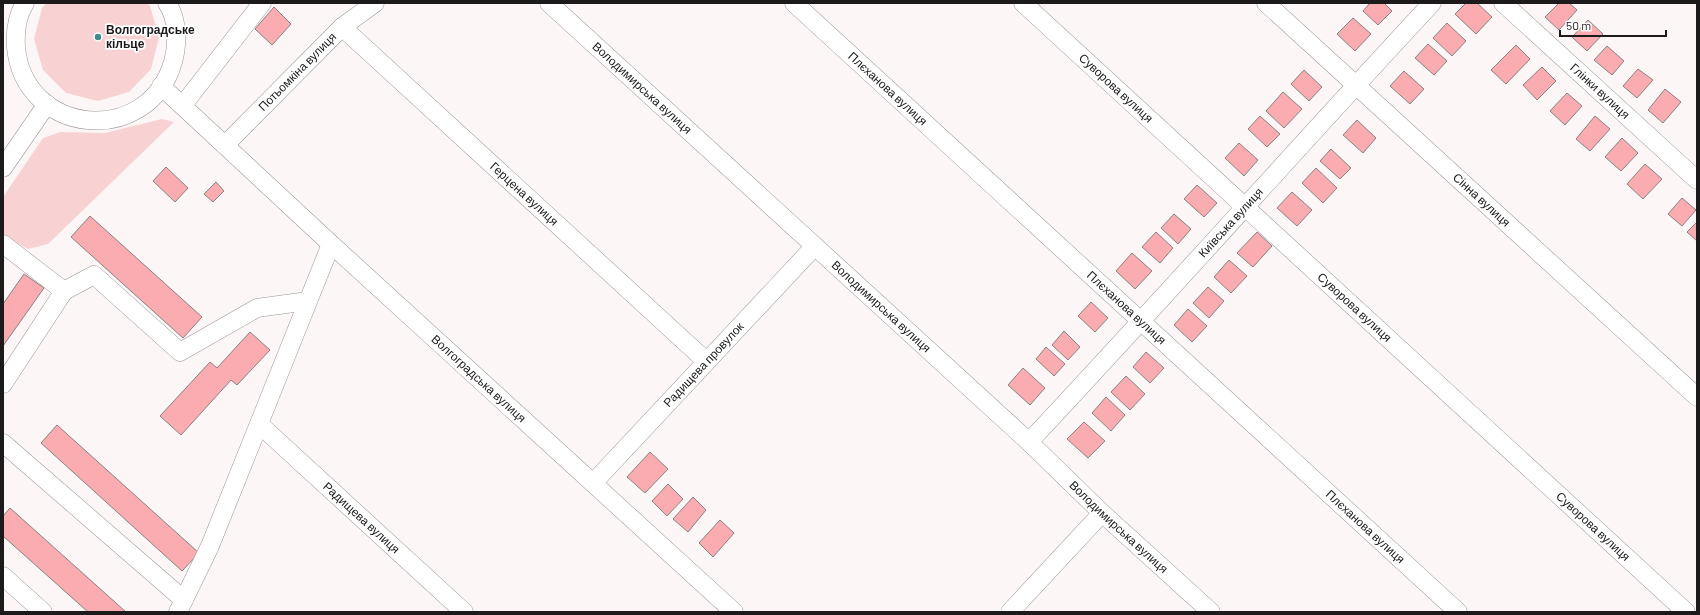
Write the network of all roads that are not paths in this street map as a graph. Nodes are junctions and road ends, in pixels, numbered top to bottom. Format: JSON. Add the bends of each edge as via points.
{"nodes":[{"id":1,"x":24,"y":3,"type":"edge"},
{"id":2,"x":167,"y":3,"type":"edge"},
{"id":3,"x":262,"y":3,"type":"edge"},
{"id":4,"x":375,"y":3,"type":"edge"},
{"id":5,"x":549,"y":3,"type":"edge"},
{"id":6,"x":794,"y":3,"type":"edge"},
{"id":7,"x":1023,"y":3,"type":"edge"},
{"id":8,"x":1266,"y":3,"type":"edge"},
{"id":9,"x":1432,"y":3,"type":"edge"},
{"id":10,"x":1503,"y":3,"type":"edge"},
{"id":11,"x":342,"y":27,"type":"junction"},
{"id":12,"x":1356,"y":85,"type":"junction"},
{"id":13,"x":161,"y":86,"type":"junction"},
{"id":14,"x":47,"y":104,"type":"junction"},
{"id":15,"x":183,"y":106,"type":"junction"},
{"id":16,"x":225,"y":145,"type":"junction"},
{"id":17,"x":3,"y":168,"type":"edge"},
{"id":18,"x":1697,"y":180,"type":"edge"},
{"id":19,"x":1246,"y":207,"type":"junction"},
{"id":20,"x":3,"y":244,"type":"edge"},
{"id":21,"x":331,"y":244,"type":"junction"},
{"id":22,"x":814,"y":247,"type":"junction"},
{"id":23,"x":64,"y":290,"type":"junction"},
{"id":24,"x":308,"y":301,"type":"junction"},
{"id":25,"x":1142,"y":322,"type":"junction"},
{"id":26,"x":706,"y":361,"type":"junction"},
{"id":27,"x":3,"y":384,"type":"edge"},
{"id":28,"x":1697,"y":397,"type":"edge"},
{"id":29,"x":258,"y":424,"type":"junction"},
{"id":30,"x":1030,"y":442,"type":"junction"},
{"id":31,"x":3,"y":443,"type":"edge"},
{"id":32,"x":593,"y":483,"type":"junction"},
{"id":33,"x":1102,"y":513,"type":"junction"},
{"id":34,"x":3,"y":576,"type":"edge"},
{"id":35,"x":181,"y":606,"type":"edge"},
{"id":36,"x":43,"y":612,"type":"edge"},
{"id":37,"x":464,"y":612,"type":"edge"},
{"id":38,"x":734,"y":612,"type":"edge"},
{"id":39,"x":1010,"y":612,"type":"edge"},
{"id":40,"x":1211,"y":612,"type":"edge"},
{"id":41,"x":1458,"y":612,"type":"edge"},
{"id":42,"x":1686,"y":612,"type":"edge"}],
"edges":[{"from":1,"to":14,"type":"street","via":[[15,34],[17,61],[28,85]]},
{"from":2,"to":13,"type":"street","via":[[176,29],[176,52],[169,74]]},
{"from":3,"to":15,"type":"street"},
{"from":4,"to":11,"type":"street","name":"Потьомкіна вулиця"},
{"from":5,"to":22,"type":"street","name":"Володимирська вулиця"},
{"from":6,"to":25,"type":"street","name":"Плєханова вулиця"},
{"from":7,"to":19,"type":"street","name":"Суворова вулиця"},
{"from":8,"to":12,"type":"street","name":"Сінна вулиця"},
{"from":9,"to":12,"type":"street","name":"Київська вулиця"},
{"from":10,"to":18,"type":"street","name":"Глінки вулиця"},
{"from":11,"to":16,"type":"street","name":"Потьомкіна вулиця"},
{"from":11,"to":26,"type":"street","name":"Герцена вулиця"},
{"from":12,"to":19,"type":"street","name":"Київська вулиця"},
{"from":12,"to":28,"type":"street","name":"Сінна вулиця"},
{"from":13,"to":14,"type":"street","via":[[154,97],[132,113],[114,119],[94,121],[74,118],[56,111]]},
{"from":13,"to":15,"type":"street","name":"Волгоградська вулиця"},
{"from":14,"to":17,"type":"street"},
{"from":15,"to":16,"type":"street","name":"Волгоградська вулиця"},
{"from":16,"to":21,"type":"street","name":"Волгоградська вулиця"},
{"from":19,"to":25,"type":"street","name":"Київська вулиця"},
{"from":19,"to":42,"type":"street","name":"Суворова вулиця"},
{"from":20,"to":23,"type":"street"},
{"from":21,"to":24,"type":"street"},
{"from":21,"to":32,"type":"street","name":"Волгоградська вулиця"},
{"from":22,"to":26,"type":"street","name":"Радищева провулок"},
{"from":22,"to":30,"type":"street","name":"Володимирська вулиця"},
{"from":23,"to":24,"type":"street","via":[[94,275],[180,352],[257,308]]},
{"from":23,"to":27,"type":"street"},
{"from":24,"to":29,"type":"street"},
{"from":25,"to":30,"type":"street","name":"Київська вулиця"},
{"from":25,"to":41,"type":"street","name":"Плєханова вулиця"},
{"from":26,"to":32,"type":"street","name":"Радищева провулок"},
{"from":29,"to":35,"type":"street","via":[[210,546]]},
{"from":29,"to":37,"type":"street","name":"Радищева вулиця"},
{"from":30,"to":33,"type":"street","name":"Володимирська вулиця"},
{"from":31,"to":35,"type":"street"},
{"from":32,"to":38,"type":"street","name":"Волгоградська вулиця"},
{"from":33,"to":39,"type":"street"},
{"from":33,"to":40,"type":"street","name":"Володимирська вулиця"},
{"from":34,"to":36,"type":"street"}]}
